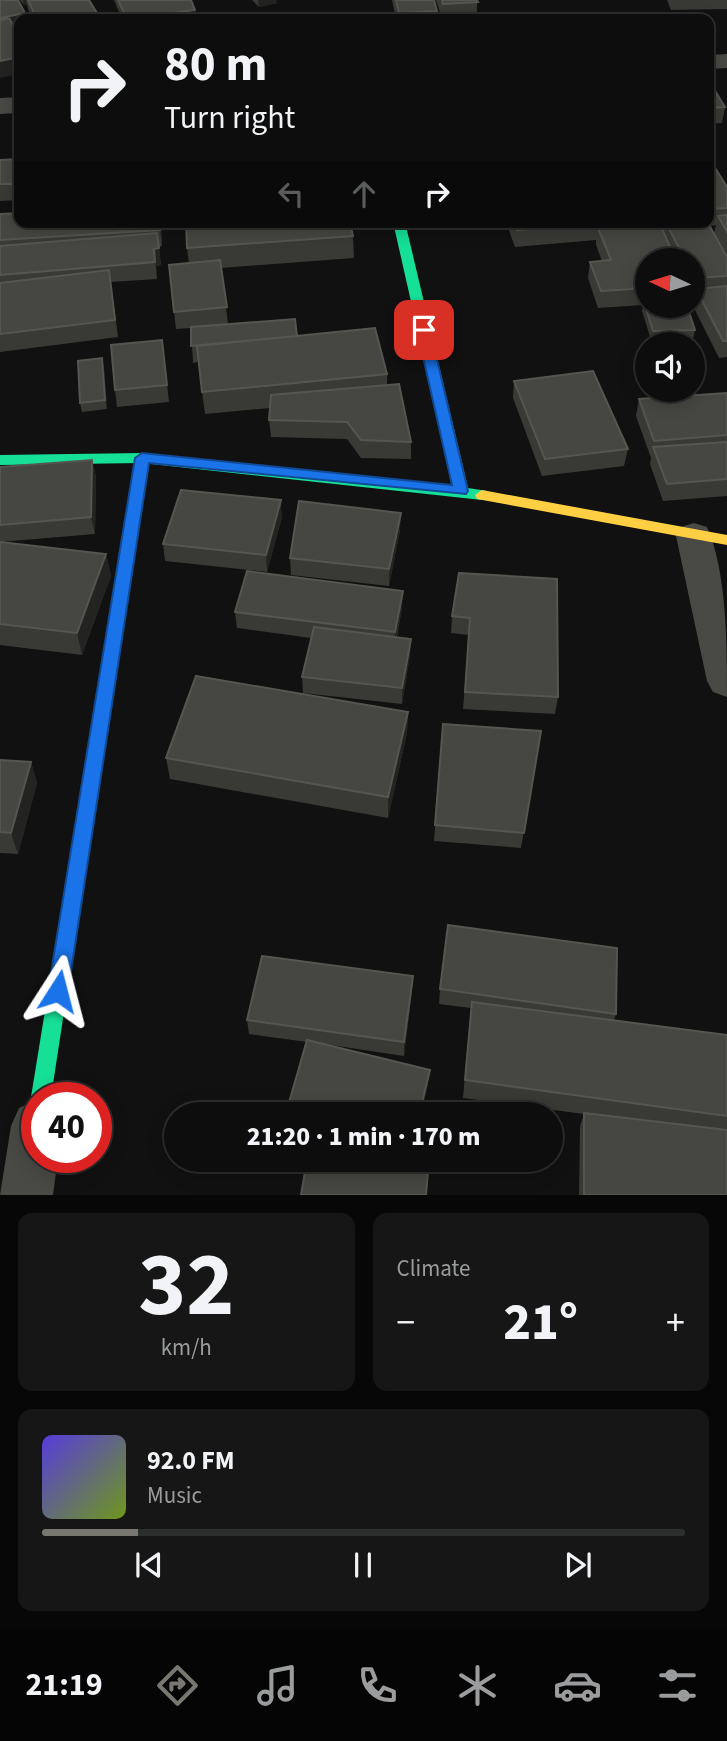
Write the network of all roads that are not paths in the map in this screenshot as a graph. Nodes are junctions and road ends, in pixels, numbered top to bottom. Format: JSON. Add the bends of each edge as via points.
{"nodes":[{"id":1,"x":399,"y":228,"type":"edge"},
{"id":2,"x":142,"y":458,"type":"junction"},
{"id":3,"x":0,"y":460,"type":"edge"},
{"id":4,"x":461,"y":491,"type":"junction"},
{"id":5,"x":710,"y":538,"type":"edge"},
{"id":6,"x":727,"y":681,"type":"edge"},
{"id":7,"x":43,"y":1082,"type":"edge"},
{"id":8,"x":30,"y":1173,"type":"edge"},
{"id":9,"x":26,"y":1195,"type":"edge"}],
"edges":[{"from":1,"to":4,"type":"street"},
{"from":2,"to":3,"type":"street"},
{"from":2,"to":4,"type":"street"},
{"from":2,"to":7,"type":"street"},
{"from":4,"to":5,"type":"street"},
{"from":5,"to":6,"type":"street"},
{"from":8,"to":9,"type":"street"}]}
